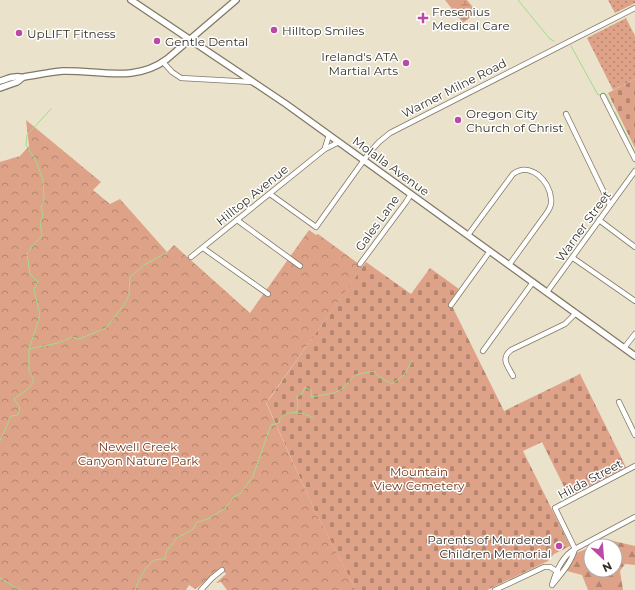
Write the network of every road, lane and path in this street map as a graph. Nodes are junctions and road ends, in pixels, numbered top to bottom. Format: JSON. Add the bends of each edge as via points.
{"nodes":[{"id":1,"x":131,"y":0,"type":"edge"},
{"id":2,"x":236,"y":0,"type":"edge"},
{"id":3,"x":635,"y":8,"type":"edge"},
{"id":4,"x":190,"y":39,"type":"junction"},
{"id":5,"x":163,"y":62,"type":"junction"},
{"id":6,"x":22,"y":78,"type":"junction"},
{"id":7,"x":0,"y":81,"type":"edge"},
{"id":8,"x":254,"y":82,"type":"junction"},
{"id":9,"x":0,"y":88,"type":"edge"},
{"id":10,"x":603,"y":96,"type":"dead end"},
{"id":11,"x":566,"y":114,"type":"dead end"},
{"id":12,"x":329,"y":135,"type":"junction"},
{"id":13,"x":339,"y":142,"type":"junction"},
{"id":14,"x":325,"y":149,"type":"junction"},
{"id":15,"x":364,"y":160,"type":"junction"},
{"id":16,"x":635,"y":160,"type":"edge"},
{"id":17,"x":635,"y":171,"type":"edge"},
{"id":18,"x":270,"y":194,"type":"junction"},
{"id":19,"x":411,"y":194,"type":"junction"},
{"id":20,"x":610,"y":205,"type":"junction"},
{"id":21,"x":237,"y":220,"type":"junction"},
{"id":22,"x":599,"y":220,"type":"junction"},
{"id":23,"x":468,"y":235,"type":"junction"},
{"id":24,"x":635,"y":246,"type":"edge"},
{"id":25,"x":203,"y":248,"type":"junction"},
{"id":26,"x":490,"y":251,"type":"junction"},
{"id":27,"x":191,"y":257,"type":"dead end"},
{"id":28,"x":573,"y":258,"type":"junction"},
{"id":29,"x":360,"y":264,"type":"dead end"},
{"id":30,"x":510,"y":265,"type":"junction"},
{"id":31,"x":300,"y":266,"type":"dead end"},
{"id":32,"x":533,"y":282,"type":"junction"},
{"id":33,"x":547,"y":292,"type":"junction"},
{"id":34,"x":268,"y":294,"type":"dead end"},
{"id":35,"x":635,"y":301,"type":"edge"},
{"id":36,"x":451,"y":305,"type":"dead end"},
{"id":37,"x":576,"y":313,"type":"junction"},
{"id":38,"x":635,"y":334,"type":"edge"},
{"id":39,"x":624,"y":348,"type":"junction"},
{"id":40,"x":483,"y":351,"type":"dead end"},
{"id":41,"x":635,"y":356,"type":"edge"},
{"id":42,"x":513,"y":376,"type":"dead end"},
{"id":43,"x":619,"y":402,"type":"dead end"},
{"id":44,"x":635,"y":435,"type":"edge"},
{"id":45,"x":635,"y":466,"type":"edge"},
{"id":46,"x":635,"y":517,"type":"edge"},
{"id":47,"x":575,"y":549,"type":"junction"},
{"id":48,"x":222,"y":570,"type":"dead end"},
{"id":49,"x":556,"y":571,"type":"junction"},
{"id":50,"x":561,"y":574,"type":"junction"},
{"id":51,"x":550,"y":588,"type":"edge"},
{"id":52,"x":201,"y":590,"type":"edge"},
{"id":53,"x":495,"y":590,"type":"edge"}],
"edges":[{"from":1,"to":4,"type":"main road","name":"Molalla Avenue"},
{"from":2,"to":4,"type":"main road"},
{"from":3,"to":15,"type":"street","name":"Warner Milne Road","via":[[399,127],[379,142]]},
{"from":4,"to":5,"type":"main road"},
{"from":4,"to":8,"type":"main road","name":"Molalla Avenue"},
{"from":5,"to":6,"type":"main road","via":[[135,73],[62,71]]},
{"from":5,"to":8,"type":"street","via":[[179,77]]},
{"from":6,"to":7,"type":"main road","via":[[16,76]]},
{"from":6,"to":9,"type":"main road"},
{"from":8,"to":12,"type":"main road","name":"Molalla Avenue"},
{"from":10,"to":16,"type":"street"},
{"from":11,"to":20,"type":"street"},
{"from":12,"to":13,"type":"main road","name":"Molalla Avenue"},
{"from":12,"to":14,"type":"street"},
{"from":13,"to":14,"type":"street","name":"Hilltop Avenue"},
{"from":13,"to":15,"type":"main road","name":"Molalla Avenue"},
{"from":14,"to":18,"type":"street","name":"Hilltop Avenue"},
{"from":15,"to":18,"type":"street","name":"Warner Milne Road","via":[[316,227]]},
{"from":15,"to":19,"type":"main road","name":"Molalla Avenue"},
{"from":17,"to":20,"type":"street","name":"Warner Street"},
{"from":18,"to":21,"type":"street","name":"Hilltop Avenue"},
{"from":19,"to":23,"type":"main road","name":"Molalla Avenue"},
{"from":19,"to":29,"type":"street","name":"Gales Lane"},
{"from":20,"to":22,"type":"street","name":"Warner Street"},
{"from":21,"to":25,"type":"street","name":"Hilltop Avenue"},
{"from":21,"to":31,"type":"street"},
{"from":22,"to":24,"type":"street"},
{"from":22,"to":28,"type":"street","name":"Warner Street"},
{"from":23,"to":26,"type":"main road","name":"Molalla Avenue"},
{"from":23,"to":30,"type":"street","via":[[513,174],[523,169],[534,172],[547,186],[551,199],[550,207]]},
{"from":25,"to":27,"type":"street","name":"Hilltop Avenue"},
{"from":25,"to":34,"type":"street"},
{"from":26,"to":30,"type":"main road","name":"Molalla Avenue"},
{"from":26,"to":36,"type":"street"},
{"from":28,"to":33,"type":"street","name":"Warner Street"},
{"from":28,"to":35,"type":"street"},
{"from":30,"to":32,"type":"main road","name":"Molalla Avenue"},
{"from":32,"to":33,"type":"main road","name":"Molalla Avenue"},
{"from":32,"to":40,"type":"street"},
{"from":33,"to":37,"type":"main road","name":"Molalla Avenue"},
{"from":37,"to":39,"type":"main road","name":"Molalla Avenue"},
{"from":37,"to":42,"type":"street","via":[[565,324],[507,353],[505,358]]},
{"from":38,"to":39,"type":"street"},
{"from":39,"to":41,"type":"main road","name":"Molalla Avenue"},
{"from":43,"to":44,"type":"street"},
{"from":45,"to":47,"type":"street","name":"Hilda Street","via":[[555,508]]},
{"from":46,"to":47,"type":"street"},
{"from":47,"to":49,"type":"street","via":[[568,552]]},
{"from":47,"to":50,"type":"street"},
{"from":48,"to":52,"type":"street"},
{"from":49,"to":50,"type":"street"},
{"from":49,"to":51,"type":"street"},
{"from":49,"to":53,"type":"street","via":[[544,566]]},
{"from":50,"to":51,"type":"street"}]}
